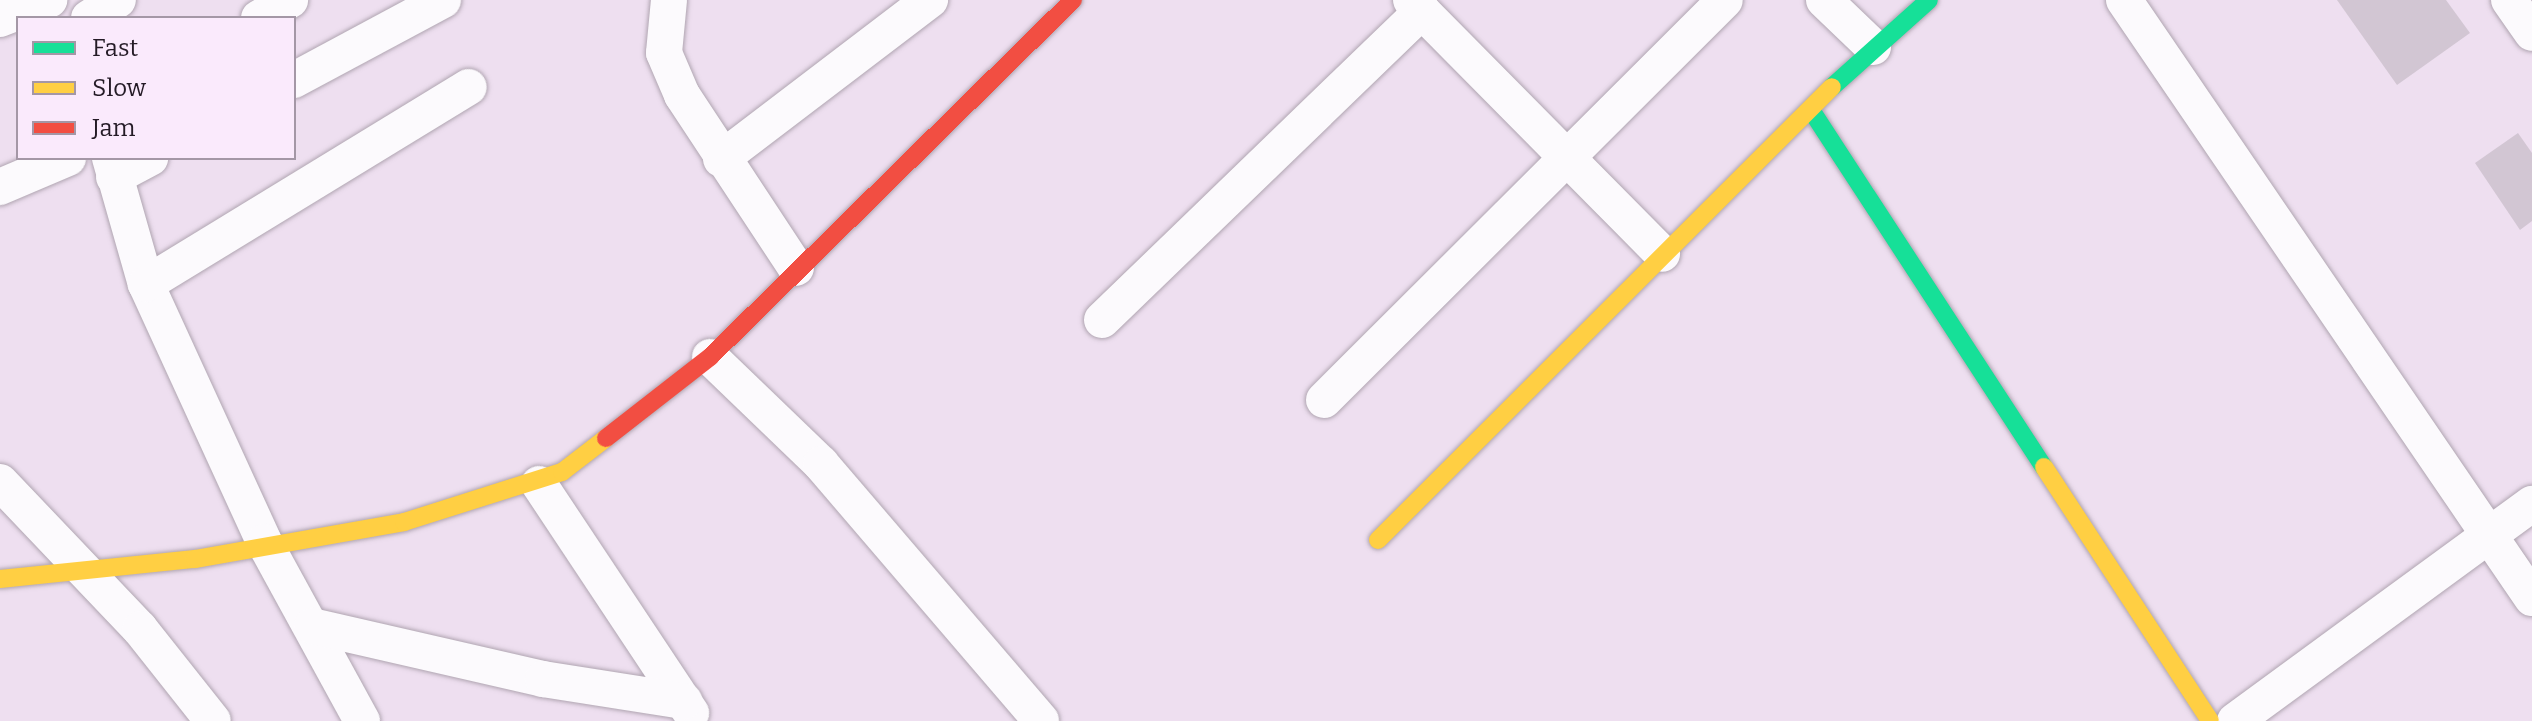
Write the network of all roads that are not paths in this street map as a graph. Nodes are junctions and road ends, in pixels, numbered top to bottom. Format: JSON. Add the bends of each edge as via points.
{"nodes":[{"id":1,"x":49,"y":0,"type":"edge"},
{"id":2,"x":118,"y":0,"type":"edge"},
{"id":3,"x":290,"y":0,"type":"edge"},
{"id":4,"x":443,"y":0,"type":"edge"},
{"id":5,"x":669,"y":0,"type":"edge"},
{"id":6,"x":930,"y":0,"type":"edge"},
{"id":7,"x":1073,"y":0,"type":"edge"},
{"id":8,"x":1725,"y":0,"type":"edge"},
{"id":9,"x":1824,"y":0,"type":"edge"},
{"id":10,"x":1929,"y":0,"type":"edge"},
{"id":11,"x":2124,"y":0,"type":"edge"},
{"id":12,"x":2509,"y":0,"type":"edge"},
{"id":13,"x":1417,"y":6,"type":"edge"},
{"id":14,"x":92,"y":16,"type":"edge"},
{"id":15,"x":262,"y":16,"type":"edge"},
{"id":16,"x":0,"y":19,"type":"edge"},
{"id":17,"x":2532,"y":33,"type":"edge"},
{"id":18,"x":1873,"y":47,"type":"junction"},
{"id":19,"x":296,"y":79,"type":"edge"},
{"id":20,"x":469,"y":87,"type":"dead end"},
{"id":21,"x":1813,"y":113,"type":"junction"},
{"id":22,"x":721,"y":159,"type":"junction"},
{"id":23,"x":63,"y":160,"type":"edge"},
{"id":24,"x":142,"y":160,"type":"edge"},
{"id":25,"x":1566,"y":162,"type":"junction"},
{"id":26,"x":112,"y":168,"type":"edge"},
{"id":27,"x":0,"y":187,"type":"edge"},
{"id":28,"x":1662,"y":254,"type":"junction"},
{"id":29,"x":796,"y":268,"type":"junction"},
{"id":30,"x":146,"y":284,"type":"junction"},
{"id":31,"x":1102,"y":320,"type":"dead end"},
{"id":32,"x":710,"y":357,"type":"junction"},
{"id":33,"x":1324,"y":400,"type":"dead end"},
{"id":34,"x":0,"y":482,"type":"edge"},
{"id":35,"x":539,"y":484,"type":"junction"},
{"id":36,"x":2532,"y":504,"type":"edge"},
{"id":37,"x":2487,"y":535,"type":"junction"},
{"id":38,"x":1378,"y":540,"type":"dead end"},
{"id":39,"x":264,"y":542,"type":"junction"},
{"id":40,"x":78,"y":566,"type":"junction"},
{"id":41,"x":0,"y":579,"type":"edge"},
{"id":42,"x":2532,"y":598,"type":"edge"},
{"id":43,"x":312,"y":626,"type":"junction"},
{"id":44,"x":690,"y":711,"type":"edge"},
{"id":45,"x":213,"y":721,"type":"edge"},
{"id":46,"x":362,"y":721,"type":"edge"},
{"id":47,"x":1041,"y":721,"type":"edge"},
{"id":48,"x":2210,"y":721,"type":"edge"},
{"id":49,"x":2235,"y":721,"type":"edge"}],
"edges":[{"from":1,"to":16,"type":"street"},
{"from":2,"to":14,"type":"street"},
{"from":3,"to":15,"type":"street"},
{"from":4,"to":19,"type":"street"},
{"from":5,"to":22,"type":"street","via":[[664,53]]},
{"from":6,"to":22,"type":"street"},
{"from":7,"to":29,"type":"street"},
{"from":8,"to":25,"type":"street"},
{"from":9,"to":18,"type":"street"},
{"from":10,"to":18,"type":"street"},
{"from":11,"to":37,"type":"street"},
{"from":12,"to":17,"type":"street"},
{"from":13,"to":25,"type":"street"},
{"from":13,"to":31,"type":"street"},
{"from":18,"to":21,"type":"street"},
{"from":20,"to":30,"type":"street"},
{"from":21,"to":28,"type":"street"},
{"from":21,"to":48,"type":"street"},
{"from":22,"to":29,"type":"street"},
{"from":23,"to":27,"type":"street"},
{"from":24,"to":26,"type":"street"},
{"from":25,"to":28,"type":"street"},
{"from":25,"to":33,"type":"street"},
{"from":26,"to":30,"type":"street"},
{"from":28,"to":38,"type":"street"},
{"from":29,"to":32,"type":"street"},
{"from":30,"to":39,"type":"street"},
{"from":32,"to":35,"type":"street","via":[[590,455]]},
{"from":32,"to":47,"type":"street","via":[[821,464]]},
{"from":34,"to":40,"type":"street"},
{"from":35,"to":39,"type":"street","via":[[404,522]]},
{"from":35,"to":44,"type":"street"},
{"from":36,"to":37,"type":"street"},
{"from":37,"to":42,"type":"street"},
{"from":37,"to":49,"type":"street"},
{"from":39,"to":40,"type":"street","via":[[195,559]]},
{"from":39,"to":43,"type":"street"},
{"from":40,"to":41,"type":"street"},
{"from":40,"to":45,"type":"street"},
{"from":43,"to":44,"type":"street"},
{"from":43,"to":46,"type":"street"}]}
